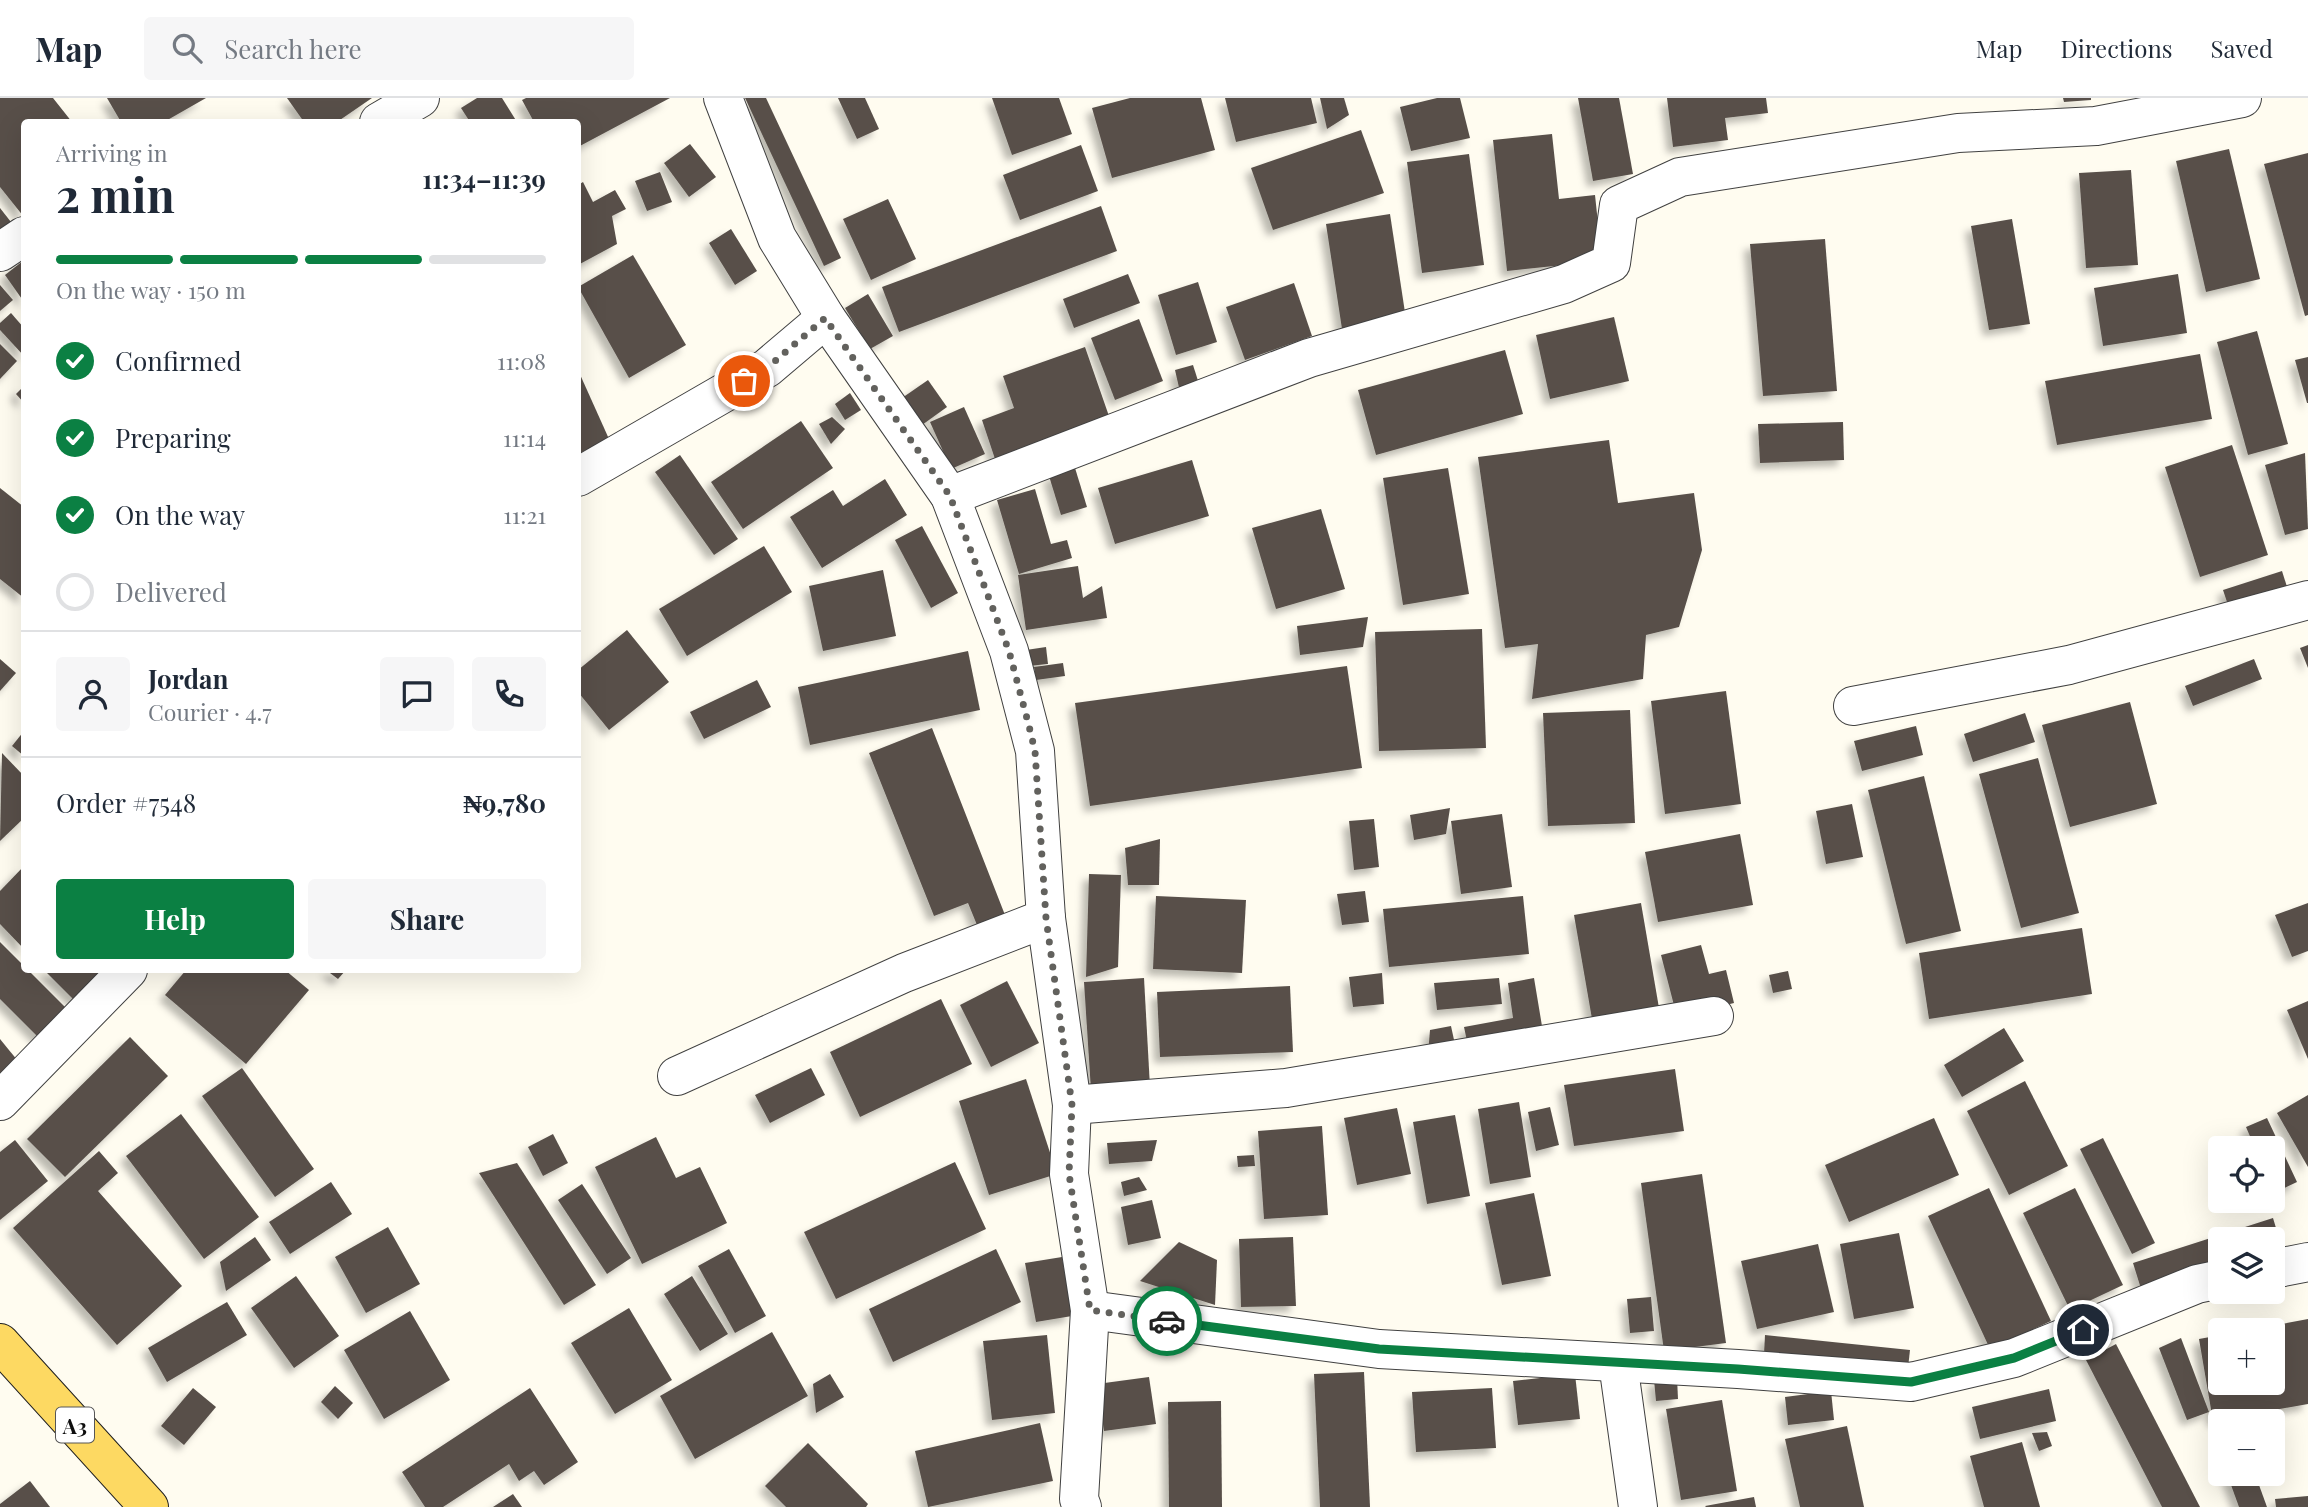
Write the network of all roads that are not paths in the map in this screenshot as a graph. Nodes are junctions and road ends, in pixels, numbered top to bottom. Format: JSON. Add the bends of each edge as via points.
{"nodes":[{"id":1,"x":420,"y":98,"type":"edge"},
{"id":2,"x":723,"y":98,"type":"edge"},
{"id":3,"x":2242,"y":98,"type":"edge"},
{"id":4,"x":384,"y":119,"type":"edge"},
{"id":5,"x":21,"y":238,"type":"edge"},
{"id":6,"x":0,"y":252,"type":"edge"},
{"id":7,"x":825,"y":318,"type":"junction"},
{"id":8,"x":581,"y":475,"type":"edge"},
{"id":9,"x":950,"y":496,"type":"junction"},
{"id":10,"x":2308,"y":600,"type":"edge"},
{"id":11,"x":1853,"y":706,"type":"dead end"},
{"id":12,"x":1046,"y":918,"type":"junction"},
{"id":13,"x":125,"y":973,"type":"edge"},
{"id":14,"x":1714,"y":1016,"type":"dead end"},
{"id":15,"x":677,"y":1076,"type":"dead end"},
{"id":16,"x":0,"y":1101,"type":"edge"},
{"id":17,"x":1072,"y":1105,"type":"junction"},
{"id":18,"x":2308,"y":1262,"type":"edge"},
{"id":19,"x":2285,"y":1267,"type":"edge"},
{"id":20,"x":2208,"y":1282,"type":"edge"},
{"id":21,"x":1090,"y":1310,"type":"junction"},
{"id":22,"x":0,"y":1343,"type":"edge"},
{"id":23,"x":1618,"y":1363,"type":"junction"},
{"id":24,"x":149,"y":1507,"type":"edge"},
{"id":25,"x":1082,"y":1507,"type":"edge"},
{"id":26,"x":1638,"y":1507,"type":"edge"}],
"edges":[{"from":1,"to":4,"type":"street"},
{"from":2,"to":7,"type":"street","via":[[777,238]]},
{"from":3,"to":9,"type":"street","via":[[2096,127],[1958,133],[1680,177],[1619,205],[1611,263],[1564,284],[1309,358]]},
{"from":5,"to":6,"type":"street"},
{"from":7,"to":8,"type":"street","via":[[767,368]]},
{"from":7,"to":9,"type":"street"},
{"from":9,"to":12,"type":"street","via":[[1009,651],[1035,751]]},
{"from":10,"to":11,"type":"street","via":[[2069,666]]},
{"from":12,"to":15,"type":"street","via":[[904,973]]},
{"from":12,"to":17,"type":"street"},
{"from":13,"to":16,"type":"street"},
{"from":14,"to":17,"type":"street","via":[[1286,1088]]},
{"from":17,"to":21,"type":"street","via":[[1069,1174]]},
{"from":18,"to":19,"type":"street"},
{"from":20,"to":23,"type":"street","via":[[2014,1358],[1911,1382]]},
{"from":21,"to":23,"type":"street","via":[[1379,1349]]},
{"from":21,"to":25,"type":"street"},
{"from":22,"to":24,"type":"main road","number":"A3"},
{"from":23,"to":26,"type":"street"}]}
